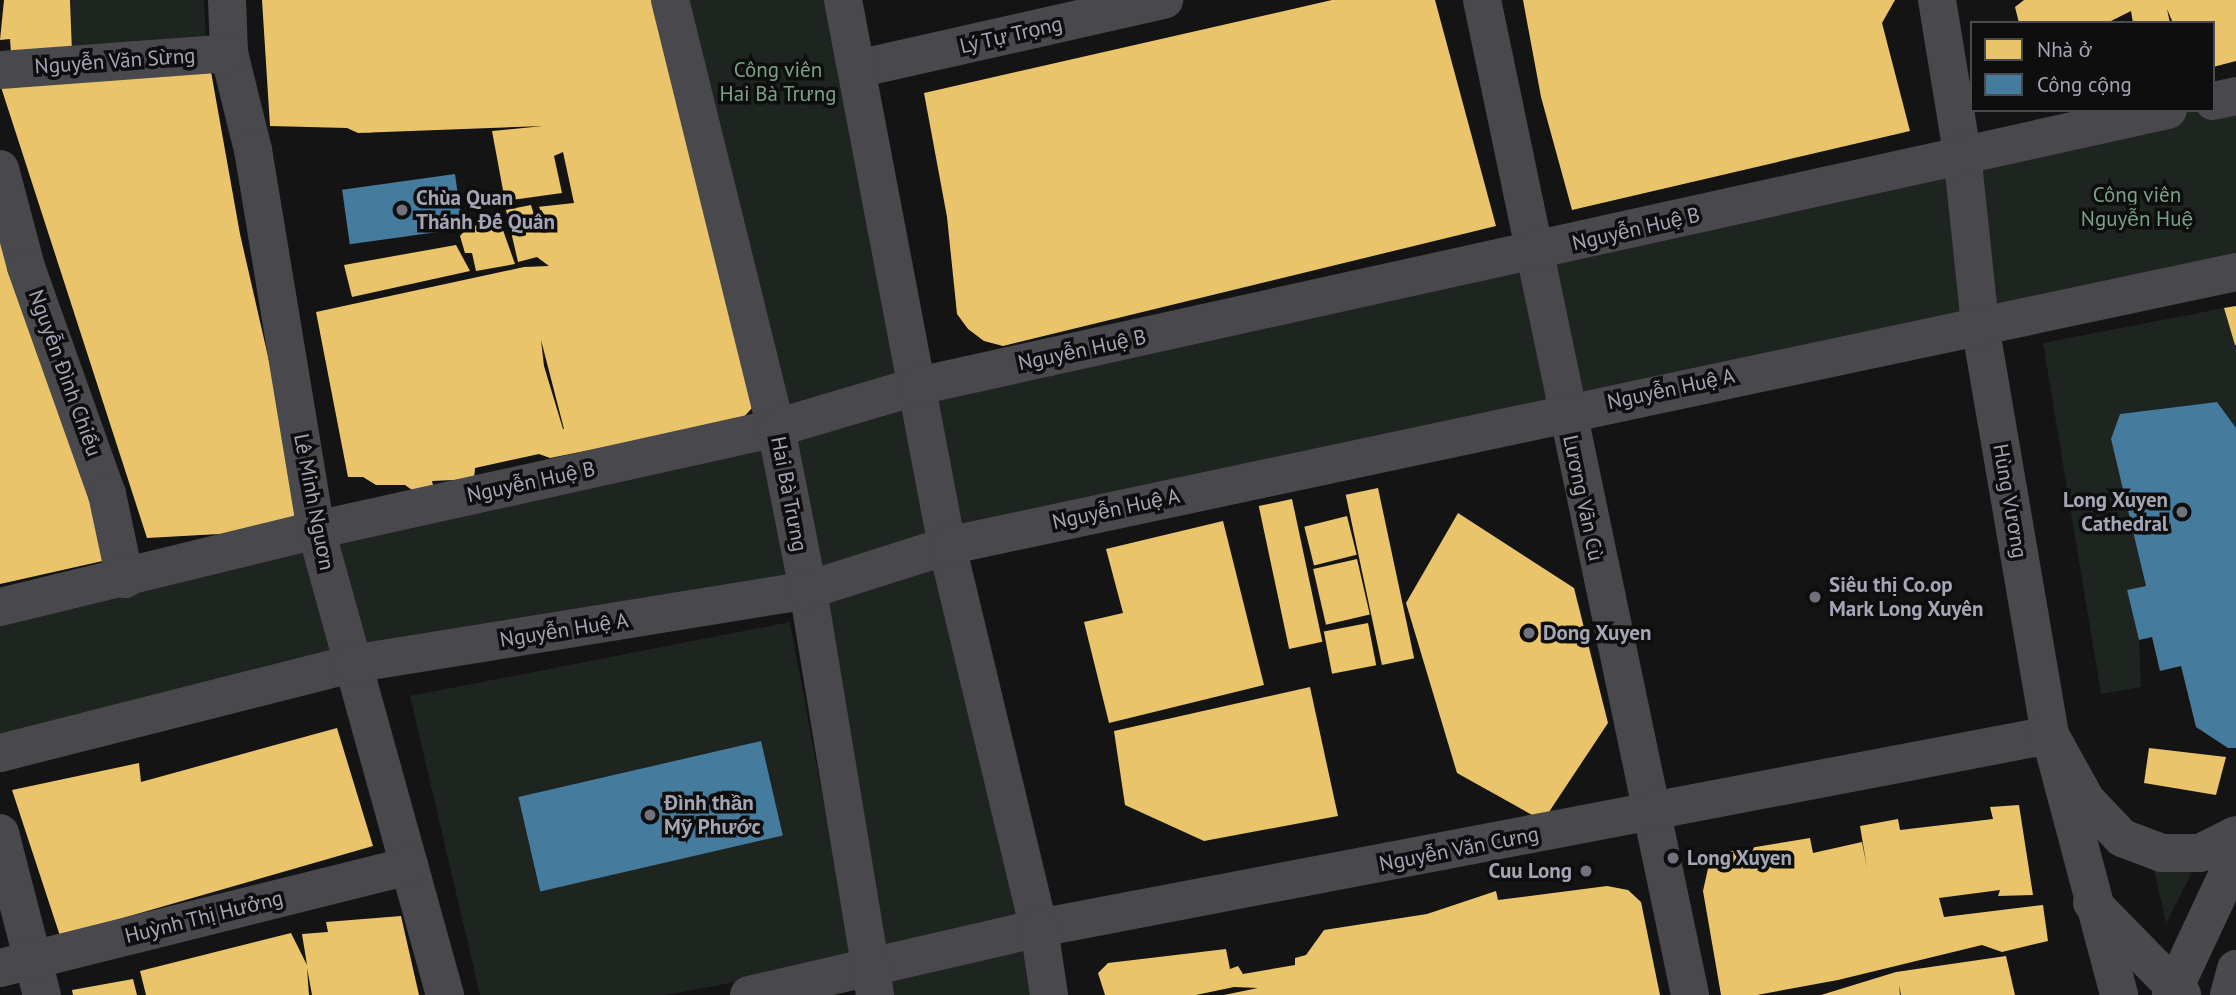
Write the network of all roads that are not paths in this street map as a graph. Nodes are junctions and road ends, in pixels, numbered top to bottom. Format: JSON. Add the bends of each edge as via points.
{"nodes":[{"id":1,"x":227,"y":0,"type":"edge"},
{"id":2,"x":670,"y":0,"type":"edge"},
{"id":3,"x":843,"y":0,"type":"edge"},
{"id":4,"x":1164,"y":0,"type":"edge"},
{"id":5,"x":1482,"y":0,"type":"edge"},
{"id":6,"x":1937,"y":0,"type":"edge"},
{"id":7,"x":229,"y":52,"type":"junction"},
{"id":8,"x":857,"y":69,"type":"junction"},
{"id":9,"x":0,"y":70,"type":"edge"},
{"id":10,"x":2236,"y":96,"type":"edge"},
{"id":11,"x":2215,"y":101,"type":"edge"},
{"id":12,"x":2158,"y":112,"type":"edge"},
{"id":13,"x":1962,"y":153,"type":"junction"},
{"id":14,"x":0,"y":169,"type":"edge"},
{"id":15,"x":1535,"y":252,"type":"junction"},
{"id":16,"x":2236,"y":272,"type":"edge"},
{"id":17,"x":1980,"y":325,"type":"junction"},
{"id":18,"x":918,"y":386,"type":"junction"},
{"id":19,"x":1564,"y":411,"type":"junction"},
{"id":20,"x":776,"y":428,"type":"junction"},
{"id":21,"x":316,"y":530,"type":"junction"},
{"id":22,"x":947,"y":546,"type":"junction"},
{"id":23,"x":125,"y":579,"type":"junction"},
{"id":24,"x":808,"y":590,"type":"junction"},
{"id":25,"x":0,"y":607,"type":"edge"},
{"id":26,"x":352,"y":664,"type":"junction"},
{"id":27,"x":2050,"y":735,"type":"junction"},
{"id":28,"x":0,"y":753,"type":"edge"},
{"id":29,"x":1652,"y":812,"type":"junction"},
{"id":30,"x":0,"y":833,"type":"edge"},
{"id":31,"x":2236,"y":835,"type":"edge"},
{"id":32,"x":2236,"y":856,"type":"edge"},
{"id":33,"x":409,"y":866,"type":"junction"},
{"id":34,"x":2092,"y":903,"type":"junction"},
{"id":35,"x":1039,"y":928,"type":"junction"},
{"id":36,"x":2236,"y":970,"type":"edge"},
{"id":37,"x":26,"y":974,"type":"edge"},
{"id":38,"x":872,"y":983,"type":"edge"},
{"id":39,"x":2176,"y":992,"type":"edge"},
{"id":40,"x":445,"y":995,"type":"edge"},
{"id":41,"x":749,"y":995,"type":"edge"},
{"id":42,"x":1049,"y":995,"type":"edge"},
{"id":43,"x":1690,"y":995,"type":"edge"},
{"id":44,"x":2119,"y":995,"type":"edge"},
{"id":45,"x":2229,"y":995,"type":"edge"}],
"edges":[{"from":1,"to":7,"type":"street","name":"Lê Minh Nguơn"},
{"from":2,"to":20,"type":"street","name":"Hai Bà Trưng"},
{"from":3,"to":8,"type":"street"},
{"from":4,"to":8,"type":"street","name":"Lý Tự Trọng"},
{"from":5,"to":15,"type":"street","name":"Lương Vãn Cù"},
{"from":6,"to":13,"type":"street","name":"Hùng Vương"},
{"from":7,"to":9,"type":"street","name":"Nguyễn Văn Sừng"},
{"from":7,"to":21,"type":"street","name":"Lê Minh Nguơn","via":[[253,150]]},
{"from":8,"to":18,"type":"street"},
{"from":10,"to":11,"type":"street"},
{"from":12,"to":13,"type":"street","name":"Nguyễn Huệ B"},
{"from":13,"to":15,"type":"street","name":"Nguyễn Huệ B"},
{"from":13,"to":17,"type":"street","name":"Hùng Vương"},
{"from":14,"to":23,"type":"street","name":"Nguyễn Đình Chiểu","via":[[26,267],[107,495]]},
{"from":15,"to":18,"type":"street","name":"Nguyễn Huệ B"},
{"from":15,"to":19,"type":"street","name":"Lương Vãn Cù"},
{"from":16,"to":17,"type":"street","name":"Nguyễn Huệ A"},
{"from":17,"to":19,"type":"street","name":"Nguyễn Huệ A"},
{"from":17,"to":27,"type":"street","name":"Hùng Vương"},
{"from":18,"to":20,"type":"street","name":"Nguyễn Huệ B"},
{"from":18,"to":22,"type":"street"},
{"from":19,"to":22,"type":"street","name":"Nguyễn Huệ A"},
{"from":19,"to":29,"type":"street","name":"Lương Vãn Cù"},
{"from":20,"to":21,"type":"street","name":"Nguyễn Huệ B"},
{"from":20,"to":24,"type":"street","name":"Hai Bà Trưng"},
{"from":21,"to":23,"type":"street","name":"Nguyễn Huệ B"},
{"from":21,"to":26,"type":"street","name":"Lê Minh Nguơn"},
{"from":22,"to":24,"type":"street","name":"Nguyễn Huệ A"},
{"from":22,"to":35,"type":"street"},
{"from":23,"to":25,"type":"street","name":"Nguyễn Huệ B"},
{"from":24,"to":26,"type":"street","name":"Nguyễn Huệ A"},
{"from":24,"to":38,"type":"street","name":"Hai Bà Trưng"},
{"from":26,"to":28,"type":"street","name":"Nguyễn Huệ A"},
{"from":26,"to":33,"type":"street","name":"Lê Minh Nguơn"},
{"from":27,"to":29,"type":"street","name":"Nguyễn Văn Cưng"},
{"from":27,"to":31,"type":"highway","via":[[2086,800],[2122,838],[2162,853],[2200,853]]},
{"from":27,"to":34,"type":"street","name":"Hùng Vương"},
{"from":29,"to":35,"type":"street","name":"Nguyễn Văn Cưng"},
{"from":29,"to":43,"type":"street","name":"Lương Vãn Cù"},
{"from":30,"to":37,"type":"street"},
{"from":32,"to":39,"type":"highway"},
{"from":33,"to":37,"type":"street","name":"Huỳnh Thị Hưởng"},
{"from":33,"to":40,"type":"street","name":"Lê Minh Nguơn"},
{"from":34,"to":39,"type":"highway"},
{"from":34,"to":44,"type":"street","name":"Hùng Vương"},
{"from":35,"to":38,"type":"street","name":"Nguyễn Văn Cưng"},
{"from":35,"to":42,"type":"street"},
{"from":36,"to":45,"type":"highway"},
{"from":38,"to":41,"type":"street","name":"Nguyễn Văn Cưng"}]}
